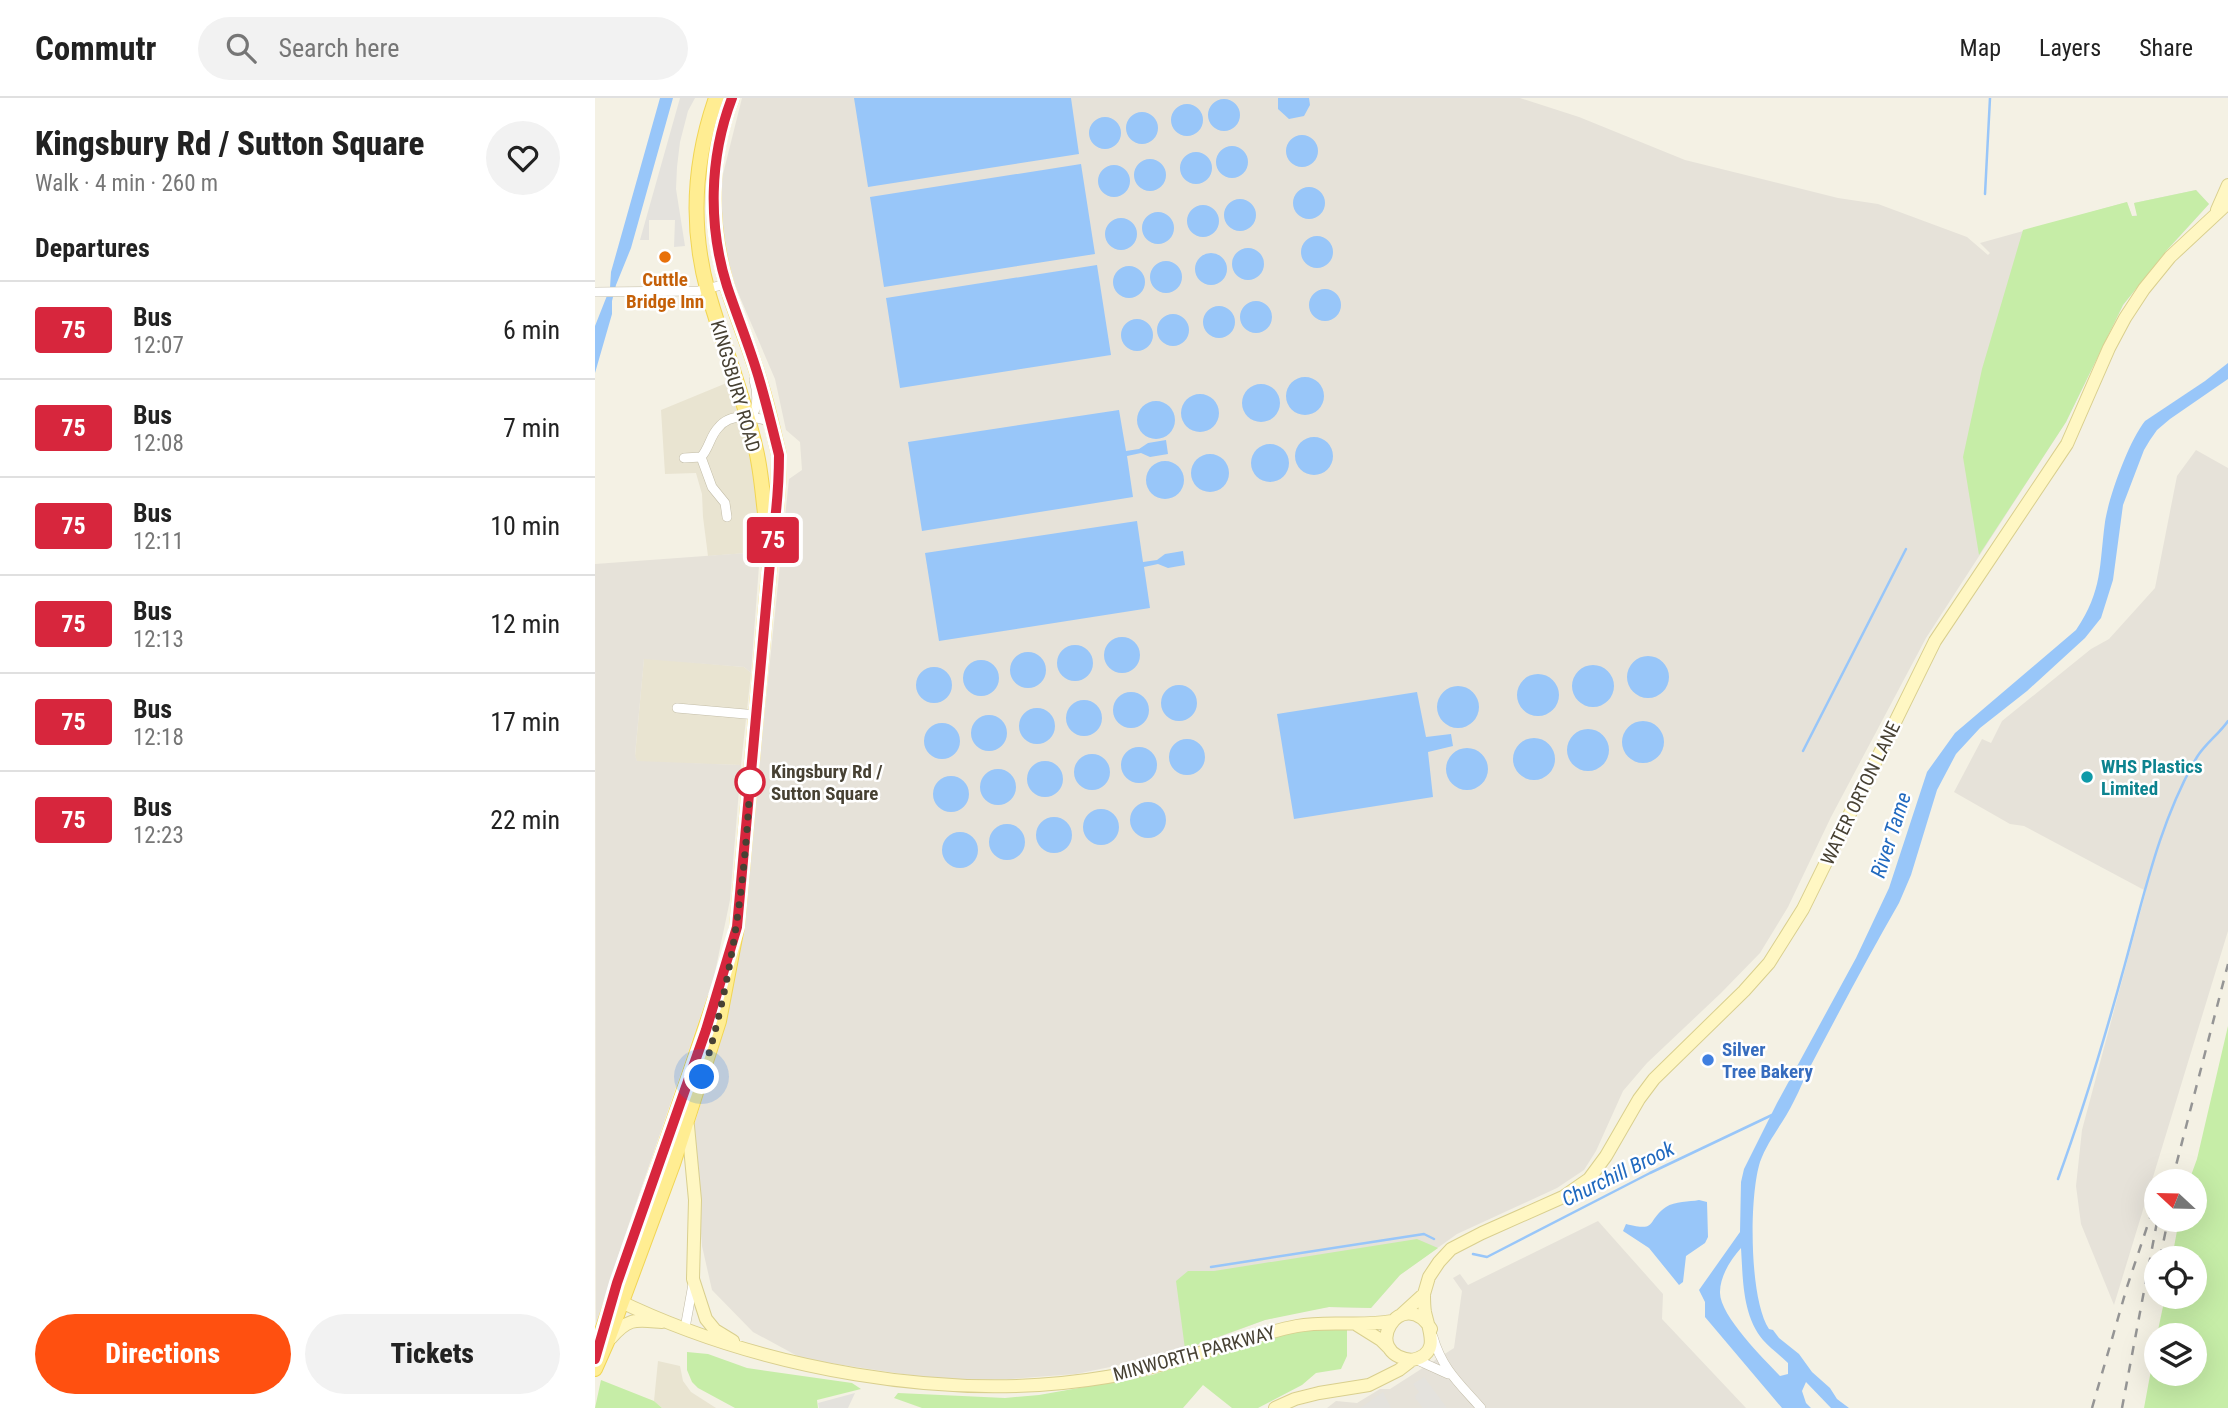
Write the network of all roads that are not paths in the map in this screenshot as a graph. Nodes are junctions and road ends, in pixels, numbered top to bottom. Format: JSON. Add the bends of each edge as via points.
{"nodes":[{"id":1,"x":716,"y":98,"type":"edge"},
{"id":2,"x":732,"y":98,"type":"edge"},
{"id":3,"x":2228,"y":185,"type":"edge"},
{"id":4,"x":2228,"y":203,"type":"edge"},
{"id":5,"x":2215,"y":214,"type":"junction"},
{"id":6,"x":726,"y":284,"type":"junction"},
{"id":7,"x":707,"y":290,"type":"junction"},
{"id":8,"x":595,"y":292,"type":"edge"},
{"id":9,"x":744,"y":335,"type":"junction"},
{"id":10,"x":749,"y":415,"type":"junction"},
{"id":11,"x":771,"y":422,"type":"junction"},
{"id":12,"x":757,"y":452,"type":"junction"},
{"id":13,"x":779,"y":455,"type":"junction"},
{"id":14,"x":701,"y":457,"type":"junction"},
{"id":15,"x":684,"y":458,"type":"dead end"},
{"id":16,"x":727,"y":517,"type":"dead end"},
{"id":17,"x":767,"y":529,"type":"junction"},
{"id":18,"x":771,"y":551,"type":"junction"},
{"id":19,"x":677,"y":708,"type":"dead end"},
{"id":20,"x":757,"y":715,"type":"junction"},
{"id":21,"x":737,"y":927,"type":"junction"},
{"id":22,"x":719,"y":1021,"type":"junction"},
{"id":23,"x":688,"y":1120,"type":"junction"},
{"id":24,"x":668,"y":1135,"type":"junction"},
{"id":25,"x":676,"y":1155,"type":"junction"},
{"id":26,"x":670,"y":1172,"type":"junction"},
{"id":27,"x":693,"y":1183,"type":"junction"},
{"id":28,"x":627,"y":1253,"type":"junction"},
{"id":29,"x":693,"y":1279,"type":"junction"},
{"id":30,"x":1423,"y":1294,"type":"junction"},
{"id":31,"x":617,"y":1299,"type":"junction"},
{"id":32,"x":690,"y":1302,"type":"junction"},
{"id":33,"x":1397,"y":1318,"type":"junction"},
{"id":34,"x":670,"y":1322,"type":"junction"},
{"id":35,"x":1353,"y":1323,"type":"junction"},
{"id":36,"x":685,"y":1328,"type":"junction"},
{"id":37,"x":1432,"y":1332,"type":"junction"},
{"id":38,"x":745,"y":1348,"type":"junction"},
{"id":39,"x":598,"y":1350,"type":"edge"},
{"id":40,"x":1390,"y":1350,"type":"junction"},
{"id":41,"x":1415,"y":1360,"type":"junction"},
{"id":42,"x":595,"y":1369,"type":"edge"},
{"id":43,"x":1450,"y":1375,"type":"junction"},
{"id":44,"x":1389,"y":1376,"type":"junction"},
{"id":45,"x":1275,"y":1408,"type":"edge"},
{"id":46,"x":1481,"y":1408,"type":"edge"}],
"edges":[{"from":1,"to":7,"type":"main road","name":"KINGSBURY ROAD","via":[[698,172],[698,236]]},
{"from":2,"to":6,"type":"main road","name":"KINGSBURY ROAD","via":[[715,166],[713,202]]},
{"from":3,"to":5,"type":"street","name":"WATER ORTON LANE"},
{"from":4,"to":5,"type":"street","name":"WATER ORTON LANE"},
{"from":5,"to":30,"type":"street","name":"WATER ORTON LANE","via":[[2171,257],[2125,318],[2067,444],[1935,641],[1803,909],[1769,963],[1654,1079],[1589,1178],[1563,1197],[1451,1249],[1429,1277]]},
{"from":6,"to":7,"type":"street"},
{"from":6,"to":9,"type":"main road","name":"KINGSBURY ROAD"},
{"from":7,"to":8,"type":"street"},
{"from":7,"to":10,"type":"main road","name":"KINGSBURY ROAD"},
{"from":9,"to":10,"type":"street","via":[[755,384],[755,411]]},
{"from":9,"to":11,"type":"main road","name":"KINGSBURY ROAD"},
{"from":10,"to":11,"type":"street"},
{"from":10,"to":12,"type":"main road","name":"KINGSBURY ROAD"},
{"from":10,"to":14,"type":"street","via":[[716,429]]},
{"from":11,"to":13,"type":"main road","name":"KINGSBURY ROAD"},
{"from":12,"to":13,"type":"main road","via":[[769,458]]},
{"from":12,"to":17,"type":"main road","name":"KINGSBURY ROAD"},
{"from":13,"to":17,"type":"main road","via":[[766,470]]},
{"from":13,"to":18,"type":"main road","name":"KINGSBURY ROAD","via":[[779,505]]},
{"from":14,"to":15,"type":"street"},
{"from":14,"to":16,"type":"street","via":[[712,487],[725,503]]},
{"from":17,"to":18,"type":"main road","name":"KINGSBURY ROAD"},
{"from":18,"to":20,"type":"main road","name":"KINGSBURY ROAD"},
{"from":19,"to":20,"type":"street"},
{"from":20,"to":21,"type":"main road","name":"KINGSBURY ROAD"},
{"from":21,"to":22,"type":"main road","name":"KINGSBURY ROAD"},
{"from":21,"to":24,"type":"main road","name":"KINGSBURY ROAD"},
{"from":22,"to":23,"type":"main road","name":"KINGSBURY ROAD"},
{"from":22,"to":24,"type":"main road","via":[[675,1136]]},
{"from":23,"to":25,"type":"main road","name":"KINGSBURY ROAD"},
{"from":23,"to":27,"type":"street","name":"MINWORTH PARKWAY"},
{"from":24,"to":25,"type":"main road"},
{"from":24,"to":28,"type":"main road","name":"KINGSBURY ROAD"},
{"from":25,"to":26,"type":"main road","name":"KINGSBURY ROAD"},
{"from":26,"to":27,"type":"street"},
{"from":26,"to":28,"type":"main road","via":[[660,1180],[641,1233]]},
{"from":26,"to":31,"type":"main road","name":"KINGSBURY ROAD"},
{"from":27,"to":29,"type":"street","name":"MINWORTH PARKWAY"},
{"from":28,"to":31,"type":"main road","name":"KINGSBURY ROAD"},
{"from":29,"to":32,"type":"street"},
{"from":29,"to":38,"type":"street","name":"MINWORTH PARKWAY","via":[[706,1319]]},
{"from":30,"to":33,"type":"street","name":"WATER ORTON LANE"},
{"from":30,"to":37,"type":"street"},
{"from":31,"to":34,"type":"street","name":"MINWORTH PARKWAY"},
{"from":31,"to":39,"type":"main road","name":"KINGSBURY ROAD"},
{"from":32,"to":34,"type":"street"},
{"from":32,"to":36,"type":"street"},
{"from":33,"to":35,"type":"street","name":"MINWORTH PARKWAY"},
{"from":33,"to":37,"type":"street","via":[[1417,1315]]},
{"from":33,"to":40,"type":"street","via":[[1387,1330]]},
{"from":34,"to":36,"type":"street","name":"MINWORTH PARKWAY"},
{"from":34,"to":39,"type":"street","name":"MINWORTH PARKWAY","via":[[622,1324]]},
{"from":35,"to":38,"type":"street","name":"MINWORTH PARKWAY","via":[[1300,1325],[1145,1369],[1062,1383],[941,1385],[798,1363]]},
{"from":35,"to":40,"type":"street"},
{"from":36,"to":38,"type":"street","name":"MINWORTH PARKWAY"},
{"from":37,"to":41,"type":"street","via":[[1431,1345]]},
{"from":37,"to":43,"type":"street"},
{"from":39,"to":42,"type":"main road","name":"KINGSBURY ROAD"},
{"from":40,"to":41,"type":"street","via":[[1402,1359]]},
{"from":40,"to":44,"type":"street","via":[[1394,1364]]},
{"from":41,"to":43,"type":"street"},
{"from":41,"to":44,"type":"street"},
{"from":43,"to":46,"type":"street"},
{"from":44,"to":45,"type":"street","via":[[1370,1385],[1307,1396]]}]}
